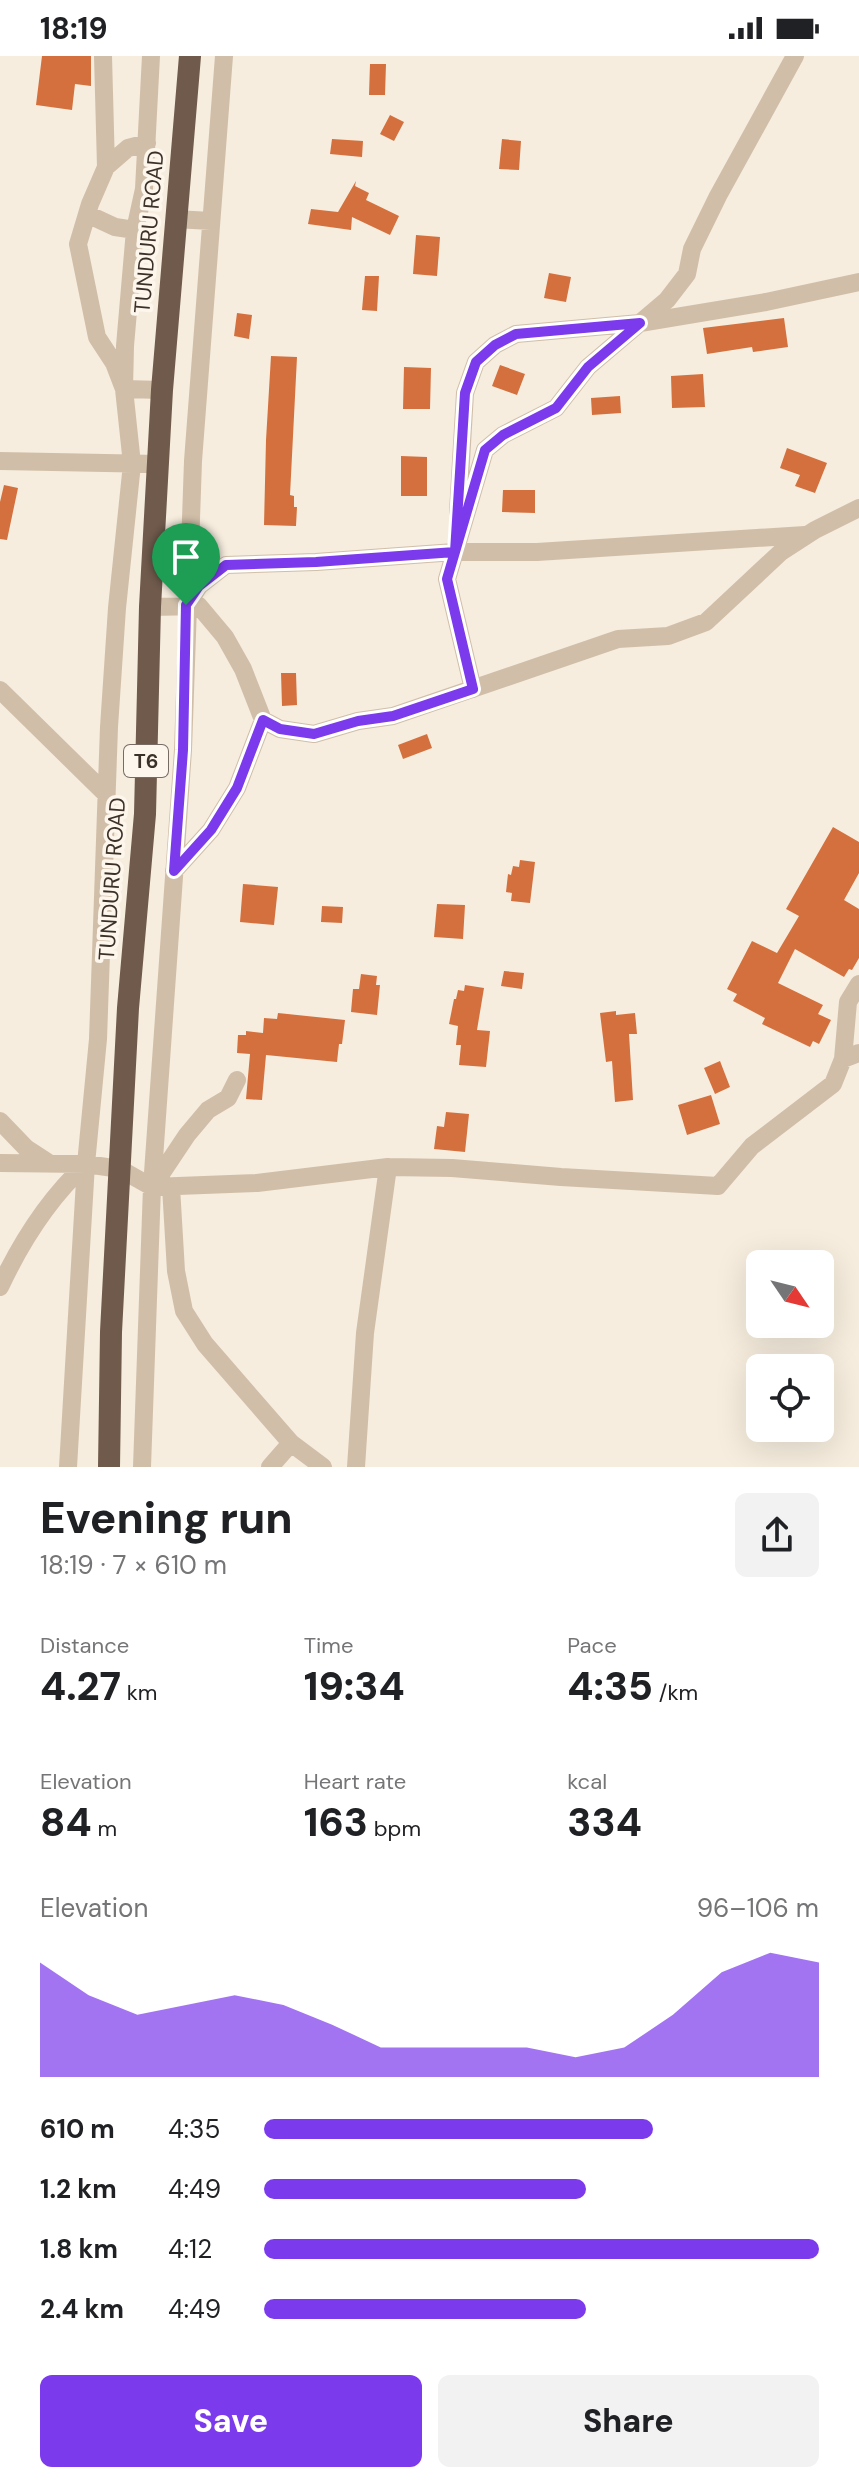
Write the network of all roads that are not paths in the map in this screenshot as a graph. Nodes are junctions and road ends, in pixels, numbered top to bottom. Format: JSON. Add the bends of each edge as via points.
{"nodes":[{"id":1,"x":103,"y":56,"type":"edge"},
{"id":2,"x":151,"y":56,"type":"edge"},
{"id":3,"x":190,"y":56,"type":"edge"},
{"id":4,"x":224,"y":56,"type":"edge"},
{"id":5,"x":795,"y":56,"type":"edge"},
{"id":6,"x":147,"y":143,"type":"junction"},
{"id":7,"x":106,"y":167,"type":"junction"},
{"id":8,"x":87,"y":214,"type":"junction"},
{"id":9,"x":175,"y":219,"type":"junction"},
{"id":10,"x":211,"y":221,"type":"junction"},
{"id":11,"x":135,"y":230,"type":"junction"},
{"id":12,"x":859,"y":282,"type":"edge"},
{"id":13,"x":640,"y":323,"type":"junction"},
{"id":14,"x":124,"y":389,"type":"junction"},
{"id":15,"x":162,"y":390,"type":"junction"},
{"id":16,"x":0,"y":461,"type":"edge"},
{"id":17,"x":132,"y":464,"type":"junction"},
{"id":18,"x":158,"y":464,"type":"junction"},
{"id":19,"x":859,"y":508,"type":"edge"},
{"id":20,"x":807,"y":535,"type":"junction"},
{"id":21,"x":455,"y":552,"type":"junction"},
{"id":22,"x":186,"y":605,"type":"junction"},
{"id":23,"x":150,"y":607,"type":"junction"},
{"id":24,"x":473,"y":689,"type":"junction"},
{"id":25,"x":0,"y":690,"type":"edge"},
{"id":26,"x":263,"y":720,"type":"junction"},
{"id":27,"x":106,"y":794,"type":"junction"},
{"id":28,"x":174,"y":871,"type":"junction"},
{"id":29,"x":859,"y":984,"type":"edge"},
{"id":30,"x":851,"y":1056,"type":"edge"},
{"id":31,"x":237,"y":1080,"type":"dead end"},
{"id":32,"x":0,"y":1121,"type":"edge"},
{"id":33,"x":0,"y":1163,"type":"edge"},
{"id":34,"x":49,"y":1163,"type":"junction"},
{"id":35,"x":86,"y":1164,"type":"junction"},
{"id":36,"x":388,"y":1167,"type":"junction"},
{"id":37,"x":120,"y":1169,"type":"junction"},
{"id":38,"x":162,"y":1187,"type":"junction"},
{"id":39,"x":0,"y":1287,"type":"edge"},
{"id":40,"x":291,"y":1443,"type":"junction"},
{"id":41,"x":68,"y":1467,"type":"edge"},
{"id":42,"x":109,"y":1467,"type":"edge"},
{"id":43,"x":142,"y":1467,"type":"edge"},
{"id":44,"x":270,"y":1467,"type":"edge"},
{"id":45,"x":323,"y":1467,"type":"edge"},
{"id":46,"x":356,"y":1467,"type":"edge"}],
"edges":[{"from":1,"to":7,"type":"street"},
{"from":2,"to":6,"type":"street"},
{"from":3,"to":9,"type":"highway","name":"TUNDURU ROAD","number":"T6"},
{"from":4,"to":10,"type":"street"},
{"from":5,"to":13,"type":"street","via":[[718,196],[692,249],[687,274]]},
{"from":6,"to":7,"type":"street","via":[[128,148]]},
{"from":6,"to":11,"type":"street"},
{"from":7,"to":8,"type":"street"},
{"from":8,"to":11,"type":"street"},
{"from":8,"to":14,"type":"street","via":[[78,244],[97,337]]},
{"from":9,"to":10,"type":"street"},
{"from":9,"to":15,"type":"highway","name":"TUNDURU ROAD","number":"T6"},
{"from":10,"to":22,"type":"street"},
{"from":11,"to":14,"type":"street"},
{"from":12,"to":13,"type":"street"},
{"from":13,"to":21,"type":"street","via":[[588,367],[556,408],[485,450]]},
{"from":13,"to":21,"type":"street","via":[[516,334],[476,362],[465,393]]},
{"from":14,"to":15,"type":"street"},
{"from":14,"to":17,"type":"street"},
{"from":15,"to":18,"type":"highway","name":"TUNDURU ROAD","number":"T6"},
{"from":16,"to":17,"type":"street"},
{"from":17,"to":18,"type":"street"},
{"from":17,"to":27,"type":"street"},
{"from":18,"to":23,"type":"highway","name":"TUNDURU ROAD","number":"T6"},
{"from":19,"to":20,"type":"street"},
{"from":20,"to":21,"type":"street"},
{"from":20,"to":24,"type":"street","via":[[761,569],[706,622],[668,636],[618,639]]},
{"from":21,"to":22,"type":"street","via":[[226,565],[199,586]]},
{"from":21,"to":24,"type":"street","via":[[447,579]]},
{"from":22,"to":23,"type":"street"},
{"from":22,"to":26,"type":"street","via":[[199,606],[225,637]]},
{"from":22,"to":28,"type":"street"},
{"from":23,"to":37,"type":"highway","name":"TUNDURU ROAD","number":"T6","via":[[145,814]]},
{"from":24,"to":26,"type":"street","via":[[393,716],[314,734],[280,729]]},
{"from":25,"to":27,"type":"street"},
{"from":26,"to":28,"type":"street","via":[[237,788],[211,830]]},
{"from":27,"to":35,"type":"street","via":[[98,1039]]},
{"from":28,"to":38,"type":"street"},
{"from":29,"to":30,"type":"street","via":[[848,1002]]},
{"from":30,"to":36,"type":"street","via":[[833,1084],[752,1146],[718,1186]]},
{"from":31,"to":38,"type":"street","via":[[228,1098],[208,1110],[187,1135]]},
{"from":32,"to":34,"type":"street"},
{"from":33,"to":34,"type":"street"},
{"from":34,"to":35,"type":"street"},
{"from":35,"to":37,"type":"street"},
{"from":35,"to":39,"type":"street","via":[[59,1188],[33,1225]]},
{"from":35,"to":41,"type":"street"},
{"from":36,"to":38,"type":"street","via":[[257,1183]]},
{"from":36,"to":46,"type":"street","via":[[365,1333]]},
{"from":37,"to":38,"type":"street"},
{"from":37,"to":42,"type":"highway","name":"TUNDURU ROAD","number":"T6"},
{"from":38,"to":40,"type":"street","via":[[184,1311],[205,1344]]},
{"from":38,"to":43,"type":"street"},
{"from":40,"to":44,"type":"street"},
{"from":40,"to":45,"type":"street"}]}
